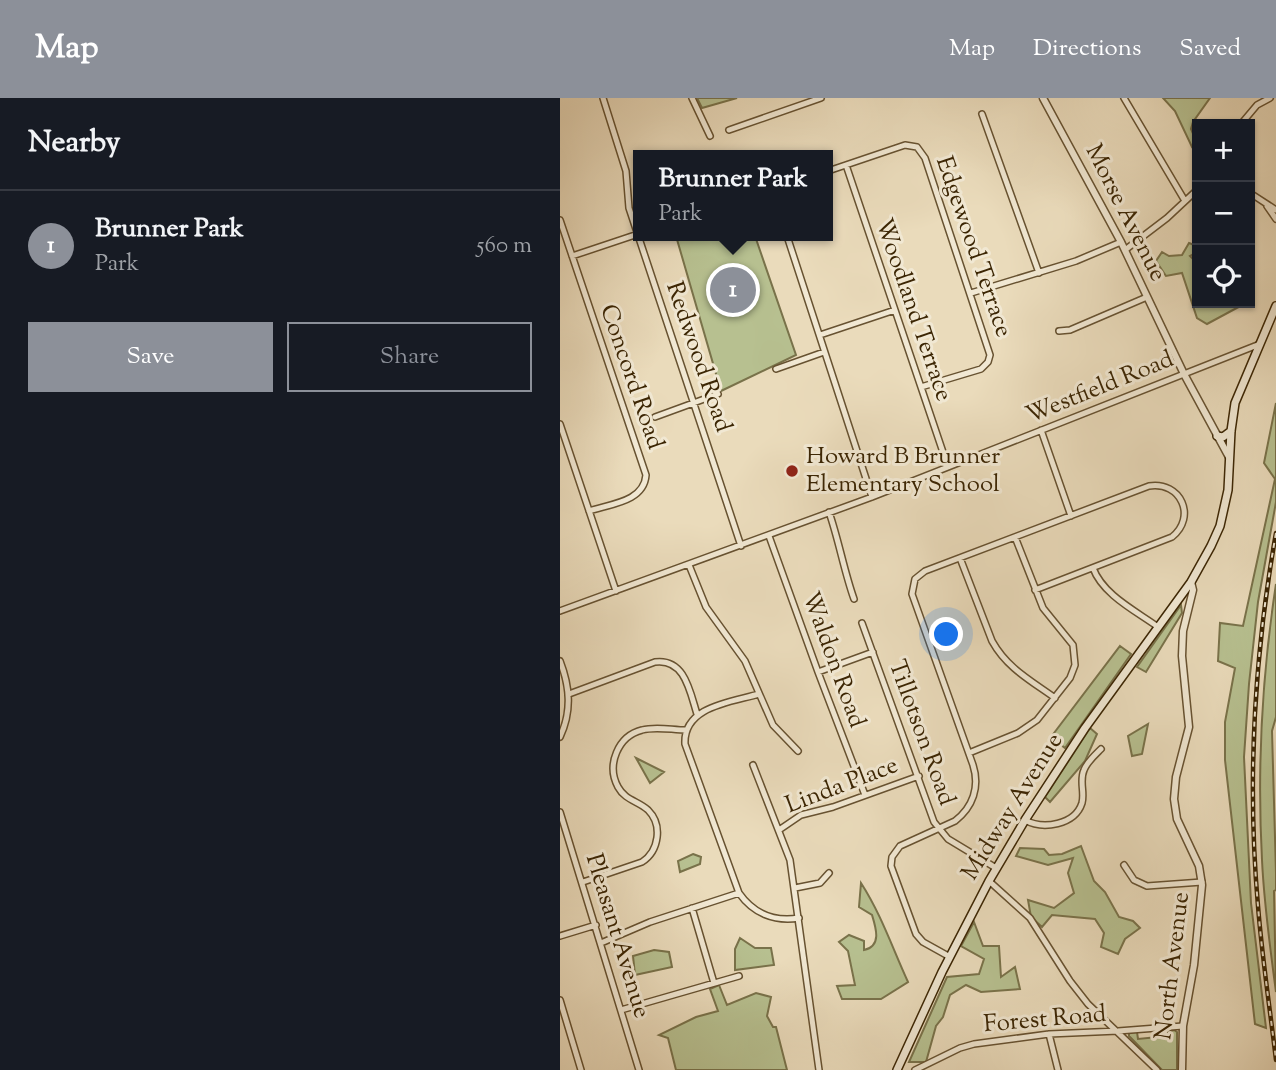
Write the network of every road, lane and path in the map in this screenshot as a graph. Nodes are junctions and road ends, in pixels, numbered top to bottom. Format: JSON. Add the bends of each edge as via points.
{"nodes":[{"id":1,"x":603,"y":98,"type":"edge"},
{"id":2,"x":692,"y":98,"type":"edge"},
{"id":3,"x":821,"y":98,"type":"edge"},
{"id":4,"x":1043,"y":98,"type":"edge"},
{"id":5,"x":1124,"y":98,"type":"edge"},
{"id":6,"x":1270,"y":98,"type":"edge"},
{"id":7,"x":1256,"y":102,"type":"edge"},
{"id":8,"x":982,"y":114,"type":"dead end"},
{"id":9,"x":1244,"y":119,"type":"edge"},
{"id":10,"x":729,"y":130,"type":"dead end"},
{"id":11,"x":710,"y":136,"type":"dead end"},
{"id":12,"x":845,"y":164,"type":"junction"},
{"id":13,"x":833,"y":169,"type":"edge"},
{"id":14,"x":1192,"y":195,"type":"edge"},
{"id":15,"x":1255,"y":197,"type":"edge"},
{"id":16,"x":1185,"y":201,"type":"junction"},
{"id":17,"x":1267,"y":206,"type":"junction"},
{"id":18,"x":1276,"y":209,"type":"edge"},
{"id":19,"x":1276,"y":219,"type":"edge"},
{"id":20,"x":633,"y":220,"type":"edge"},
{"id":21,"x":560,"y":223,"type":"edge"},
{"id":22,"x":633,"y":236,"type":"edge"},
{"id":23,"x":640,"y":241,"type":"edge"},
{"id":24,"x":788,"y":241,"type":"edge"},
{"id":25,"x":1121,"y":242,"type":"junction"},
{"id":26,"x":1125,"y":250,"type":"junction"},
{"id":27,"x":572,"y":256,"type":"junction"},
{"id":28,"x":1039,"y":273,"type":"junction"},
{"id":29,"x":971,"y":293,"type":"junction"},
{"id":30,"x":1147,"y":297,"type":"junction"},
{"id":31,"x":1276,"y":306,"type":"edge"},
{"id":32,"x":895,"y":310,"type":"junction"},
{"id":33,"x":1059,"y":331,"type":"dead end"},
{"id":34,"x":820,"y":335,"type":"junction"},
{"id":35,"x":1260,"y":344,"type":"junction"},
{"id":36,"x":824,"y":352,"type":"junction"},
{"id":37,"x":776,"y":369,"type":"dead end"},
{"id":38,"x":1184,"y":374,"type":"junction"},
{"id":39,"x":921,"y":387,"type":"junction"},
{"id":40,"x":718,"y":394,"type":"dead end"},
{"id":41,"x":694,"y":401,"type":"junction"},
{"id":42,"x":655,"y":417,"type":"dead end"},
{"id":43,"x":560,"y":424,"type":"edge"},
{"id":44,"x":1041,"y":430,"type":"junction"},
{"id":45,"x":1231,"y":431,"type":"junction"},
{"id":46,"x":1217,"y":436,"type":"junction"},
{"id":47,"x":1230,"y":458,"type":"junction"},
{"id":48,"x":948,"y":467,"type":"junction"},
{"id":49,"x":872,"y":497,"type":"junction"},
{"id":50,"x":589,"y":511,"type":"junction"},
{"id":51,"x":829,"y":512,"type":"junction"},
{"id":52,"x":1071,"y":516,"type":"junction"},
{"id":53,"x":769,"y":536,"type":"junction"},
{"id":54,"x":1015,"y":537,"type":"junction"},
{"id":55,"x":741,"y":546,"type":"junction"},
{"id":56,"x":960,"y":558,"type":"junction"},
{"id":57,"x":689,"y":565,"type":"junction"},
{"id":58,"x":1093,"y":568,"type":"junction"},
{"id":59,"x":1191,"y":582,"type":"junction"},
{"id":60,"x":1035,"y":590,"type":"junction"},
{"id":61,"x":616,"y":591,"type":"junction"},
{"id":62,"x":854,"y":599,"type":"dead end"},
{"id":63,"x":560,"y":611,"type":"edge"},
{"id":64,"x":862,"y":622,"type":"dead end"},
{"id":65,"x":1158,"y":627,"type":"junction"},
{"id":66,"x":873,"y":652,"type":"junction"},
{"id":67,"x":560,"y":660,"type":"edge"},
{"id":68,"x":818,"y":672,"type":"junction"},
{"id":69,"x":569,"y":694,"type":"junction"},
{"id":70,"x":759,"y":694,"type":"junction"},
{"id":71,"x":1055,"y":698,"type":"junction"},
{"id":72,"x":698,"y":715,"type":"junction"},
{"id":73,"x":686,"y":730,"type":"junction"},
{"id":74,"x":560,"y":737,"type":"edge"},
{"id":75,"x":1101,"y":749,"type":"dead end"},
{"id":76,"x":798,"y":751,"type":"dead end"},
{"id":77,"x":969,"y":753,"type":"junction"},
{"id":78,"x":753,"y":765,"type":"dead end"},
{"id":79,"x":919,"y":776,"type":"junction"},
{"id":80,"x":865,"y":795,"type":"junction"},
{"id":81,"x":560,"y":812,"type":"edge"},
{"id":82,"x":1025,"y":820,"type":"junction"},
{"id":83,"x":938,"y":829,"type":"junction"},
{"id":84,"x":779,"y":830,"type":"junction"},
{"id":85,"x":1124,"y":865,"type":"dead end"},
{"id":86,"x":996,"y":869,"type":"junction"},
{"id":87,"x":829,"y":873,"type":"dead end"},
{"id":88,"x":989,"y":881,"type":"junction"},
{"id":89,"x":583,"y":882,"type":"junction"},
{"id":90,"x":1202,"y":882,"type":"junction"},
{"id":91,"x":795,"y":888,"type":"junction"},
{"id":92,"x":739,"y":893,"type":"junction"},
{"id":93,"x":692,"y":908,"type":"junction"},
{"id":94,"x":799,"y":918,"type":"junction"},
{"id":95,"x":596,"y":925,"type":"junction"},
{"id":96,"x":560,"y":936,"type":"edge"},
{"id":97,"x":601,"y":943,"type":"junction"},
{"id":98,"x":950,"y":957,"type":"junction"},
{"id":99,"x":739,"y":976,"type":"dead end"},
{"id":100,"x":713,"y":983,"type":"junction"},
{"id":101,"x":560,"y":1000,"type":"edge"},
{"id":102,"x":621,"y":1010,"type":"junction"},
{"id":103,"x":1183,"y":1026,"type":"junction"},
{"id":104,"x":1118,"y":1031,"type":"junction"},
{"id":105,"x":1049,"y":1034,"type":"junction"},
{"id":106,"x":581,"y":1070,"type":"edge"},
{"id":107,"x":639,"y":1070,"type":"edge"},
{"id":108,"x":819,"y":1070,"type":"edge"},
{"id":109,"x":897,"y":1070,"type":"edge"},
{"id":110,"x":915,"y":1070,"type":"edge"},
{"id":111,"x":1058,"y":1070,"type":"edge"},
{"id":112,"x":1157,"y":1070,"type":"edge"},
{"id":113,"x":1182,"y":1070,"type":"edge"}],
"edges":[{"from":1,"to":20,"type":"street","name":"Redwood Road","via":[[626,171]]},
{"from":2,"to":11,"type":"street"},
{"from":3,"to":10,"type":"street"},
{"from":4,"to":25,"type":"street","name":"Morse Avenue"},
{"from":5,"to":16,"type":"street"},
{"from":6,"to":7,"type":"street"},
{"from":7,"to":9,"type":"street"},
{"from":8,"to":28,"type":"street"},
{"from":12,"to":13,"type":"street"},
{"from":12,"to":29,"type":"street","name":"Edgewood Terrace","via":[[905,145],[920,150]]},
{"from":12,"to":32,"type":"street","name":"Woodland Terrace"},
{"from":14,"to":16,"type":"street"},
{"from":15,"to":17,"type":"street"},
{"from":16,"to":26,"type":"street"},
{"from":17,"to":18,"type":"street"},
{"from":17,"to":19,"type":"street"},
{"from":21,"to":27,"type":"street","name":"Concord Road"},
{"from":22,"to":27,"type":"street"},
{"from":23,"to":41,"type":"street","name":"Redwood Road"},
{"from":24,"to":34,"type":"street"},
{"from":25,"to":26,"type":"street","name":"Morse Avenue"},
{"from":25,"to":28,"type":"street"},
{"from":26,"to":30,"type":"street","name":"Morse Avenue"},
{"from":27,"to":50,"type":"street","name":"Concord Road","via":[[646,475],[637,494]]},
{"from":28,"to":29,"type":"street"},
{"from":29,"to":39,"type":"street","name":"Edgewood Terrace","via":[[990,351],[988,362],[981,369]]},
{"from":30,"to":33,"type":"street"},
{"from":30,"to":38,"type":"street","name":"Morse Avenue"},
{"from":31,"to":35,"type":"main road","name":"North Avenue"},
{"from":32,"to":34,"type":"street"},
{"from":32,"to":39,"type":"street","name":"Woodland Terrace"},
{"from":34,"to":36,"type":"street"},
{"from":35,"to":38,"type":"street","name":"Westfield Road"},
{"from":35,"to":45,"type":"main road","name":"North Avenue","via":[[1236,404]]},
{"from":36,"to":37,"type":"street"},
{"from":36,"to":49,"type":"street"},
{"from":38,"to":44,"type":"street","name":"Westfield Road"},
{"from":38,"to":46,"type":"street","name":"Morse Avenue"},
{"from":39,"to":48,"type":"street","name":"Woodland Terrace"},
{"from":40,"to":41,"type":"street"},
{"from":41,"to":42,"type":"street"},
{"from":41,"to":55,"type":"street","name":"Redwood Road"},
{"from":43,"to":50,"type":"street"},
{"from":44,"to":48,"type":"street","name":"Westfield Road"},
{"from":44,"to":52,"type":"street"},
{"from":45,"to":46,"type":"main road"},
{"from":45,"to":47,"type":"main road","name":"North Avenue"},
{"from":46,"to":47,"type":"street","name":"Morse Avenue"},
{"from":47,"to":59,"type":"main road","name":"North Avenue","via":[[1220,526]]},
{"from":48,"to":49,"type":"street","name":"Westfield Road"},
{"from":49,"to":51,"type":"street","name":"Westfield Road"},
{"from":50,"to":61,"type":"street"},
{"from":51,"to":53,"type":"street","name":"Westfield Road"},
{"from":51,"to":62,"type":"street"},
{"from":52,"to":54,"type":"street"},
{"from":52,"to":58,"type":"street","via":[[1155,485],[1170,488],[1182,500],[1183,523],[1172,537]]},
{"from":53,"to":55,"type":"street","name":"Westfield Road"},
{"from":53,"to":68,"type":"street","name":"Waldon Road"},
{"from":54,"to":56,"type":"street"},
{"from":54,"to":60,"type":"street"},
{"from":55,"to":57,"type":"street","name":"Westfield Road"},
{"from":56,"to":71,"type":"street","via":[[999,653]]},
{"from":56,"to":77,"type":"street","via":[[922,573],[912,584],[912,594]]},
{"from":57,"to":61,"type":"street","name":"Westfield Road"},
{"from":57,"to":70,"type":"street","via":[[706,607],[740,651]]},
{"from":58,"to":60,"type":"street"},
{"from":58,"to":65,"type":"street","via":[[1116,597]]},
{"from":59,"to":65,"type":"main road","name":"Midway Avenue"},
{"from":59,"to":90,"type":"street","name":"North Avenue","via":[[1182,656],[1189,727],[1174,799],[1177,819]]},
{"from":60,"to":71,"type":"street","via":[[1076,655],[1073,672]]},
{"from":61,"to":63,"type":"street","name":"Westfield Road"},
{"from":64,"to":66,"type":"street","name":"Tillotson Road"},
{"from":65,"to":82,"type":"main road","name":"Midway Avenue"},
{"from":66,"to":68,"type":"street"},
{"from":66,"to":79,"type":"street","name":"Tillotson Road"},
{"from":67,"to":69,"type":"street"},
{"from":68,"to":80,"type":"street","name":"Waldon Road"},
{"from":69,"to":72,"type":"street","via":[[665,662],[681,672]]},
{"from":69,"to":74,"type":"street"},
{"from":70,"to":72,"type":"street"},
{"from":70,"to":76,"type":"street","via":[[773,725]]},
{"from":71,"to":77,"type":"street","via":[[1027,727]]},
{"from":72,"to":73,"type":"street"},
{"from":73,"to":89,"type":"street","via":[[645,729],[621,745],[613,764],[615,780],[626,797],[650,813],[656,845],[642,862]]},
{"from":73,"to":92,"type":"street","via":[[686,747]]},
{"from":75,"to":82,"type":"street","via":[[1084,769],[1082,801],[1073,816],[1055,824]]},
{"from":77,"to":83,"type":"street","via":[[976,778],[973,798],[959,818]]},
{"from":78,"to":84,"type":"street"},
{"from":79,"to":80,"type":"street","name":"Linda Place"},
{"from":79,"to":83,"type":"street","name":"Tillotson Road"},
{"from":80,"to":84,"type":"street","name":"Linda Place","via":[[801,815]]},
{"from":81,"to":89,"type":"street","name":"Pleasant Avenue"},
{"from":82,"to":86,"type":"main road","name":"Midway Avenue"},
{"from":83,"to":86,"type":"street","name":"Tillotson Road"},
{"from":83,"to":98,"type":"street","via":[[900,846],[891,866],[916,934]]},
{"from":84,"to":91,"type":"street"},
{"from":85,"to":90,"type":"street","via":[[1134,880],[1147,886]]},
{"from":86,"to":88,"type":"main road","name":"Midway Avenue"},
{"from":87,"to":91,"type":"street","via":[[820,883]]},
{"from":88,"to":98,"type":"main road","name":"Midway Avenue"},
{"from":88,"to":104,"type":"street","via":[[1030,918],[1078,992]]},
{"from":89,"to":95,"type":"street","name":"Pleasant Avenue"},
{"from":90,"to":103,"type":"street","name":"North Avenue"},
{"from":91,"to":94,"type":"street"},
{"from":92,"to":93,"type":"street"},
{"from":92,"to":94,"type":"street","via":[[764,915]]},
{"from":93,"to":97,"type":"street"},
{"from":93,"to":100,"type":"street"},
{"from":94,"to":108,"type":"street"},
{"from":95,"to":96,"type":"street"},
{"from":95,"to":97,"type":"street","name":"Pleasant Avenue"},
{"from":97,"to":102,"type":"street","name":"Pleasant Avenue"},
{"from":98,"to":109,"type":"main road","name":"Midway Avenue"},
{"from":99,"to":100,"type":"street"},
{"from":100,"to":102,"type":"street"},
{"from":101,"to":106,"type":"street"},
{"from":102,"to":107,"type":"street","name":"Pleasant Avenue"},
{"from":103,"to":104,"type":"street","name":"Forest Road"},
{"from":103,"to":113,"type":"street","name":"North Avenue"},
{"from":104,"to":105,"type":"street","name":"Forest Road"},
{"from":104,"to":112,"type":"street"},
{"from":105,"to":110,"type":"street","name":"Forest Road","via":[[974,1044]]},
{"from":105,"to":111,"type":"street"}]}
